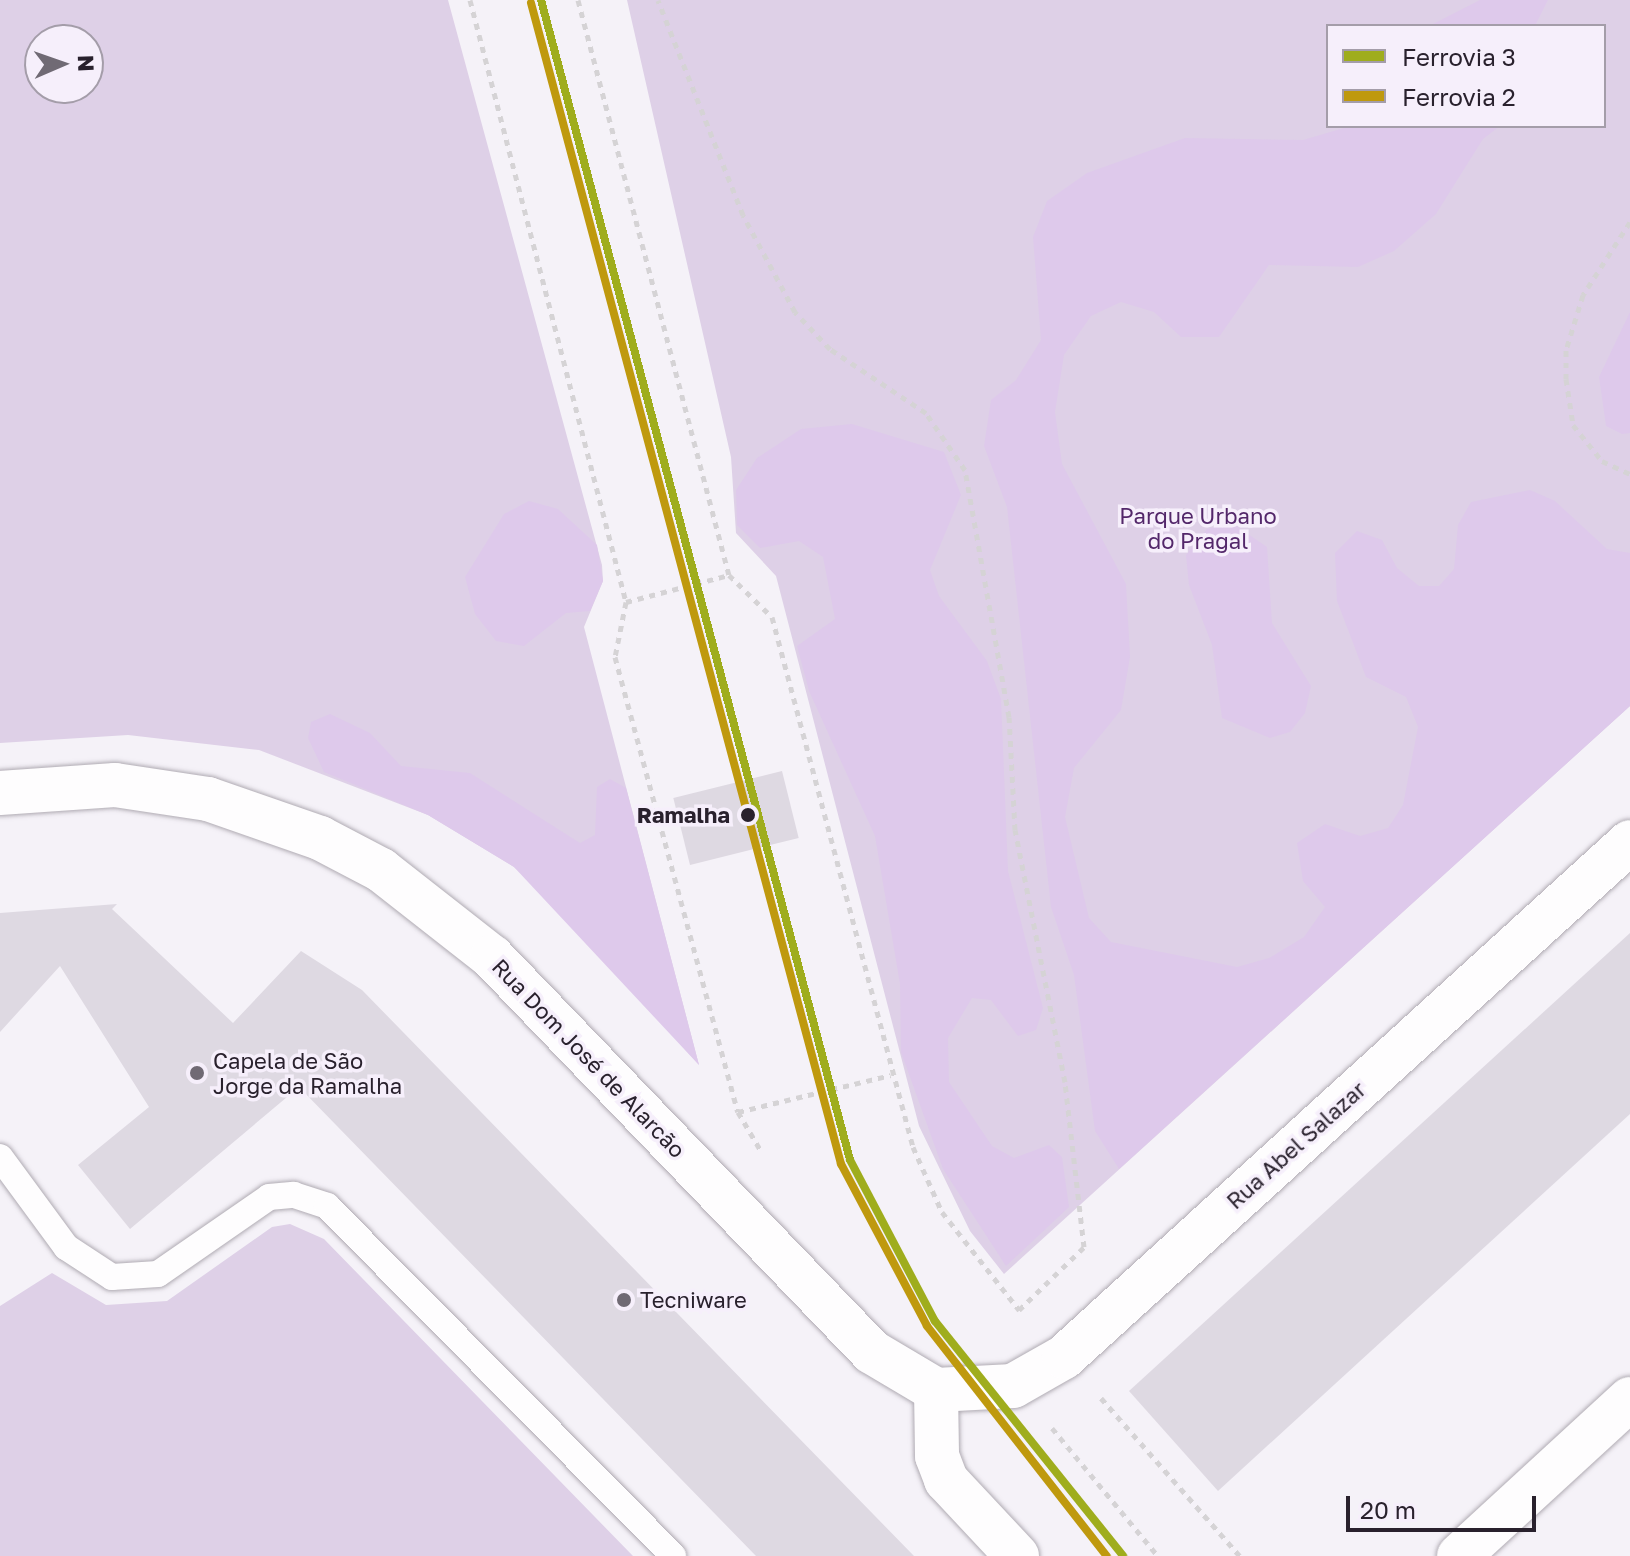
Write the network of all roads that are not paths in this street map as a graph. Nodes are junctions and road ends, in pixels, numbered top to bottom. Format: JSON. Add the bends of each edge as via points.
{"nodes":[{"id":1,"x":0,"y":793,"type":"edge"},
{"id":2,"x":1630,"y":842,"type":"edge"},
{"id":3,"x":0,"y":1157,"type":"edge"},
{"id":4,"x":936,"y":1390,"type":"junction"},
{"id":5,"x":1630,"y":1399,"type":"edge"},
{"id":6,"x":673,"y":1556,"type":"edge"},
{"id":7,"x":1017,"y":1556,"type":"edge"},
{"id":8,"x":1459,"y":1556,"type":"edge"}],
"edges":[{"from":1,"to":4,"type":"street","name":"Rua Dom José de Alarcão","via":[[115,785],[208,799],[320,838],[381,870],[492,957],[872,1352]]},
{"from":2,"to":4,"type":"street","name":"Rua Abel Salazar","via":[[1064,1357],[1013,1386]]},
{"from":3,"to":6,"type":"lane","via":[[66,1247],[112,1277],[158,1274],[269,1197],[294,1195],[327,1206]]},
{"from":4,"to":7,"type":"street","via":[[937,1456],[946,1480]]},
{"from":5,"to":8,"type":"street"}]}
